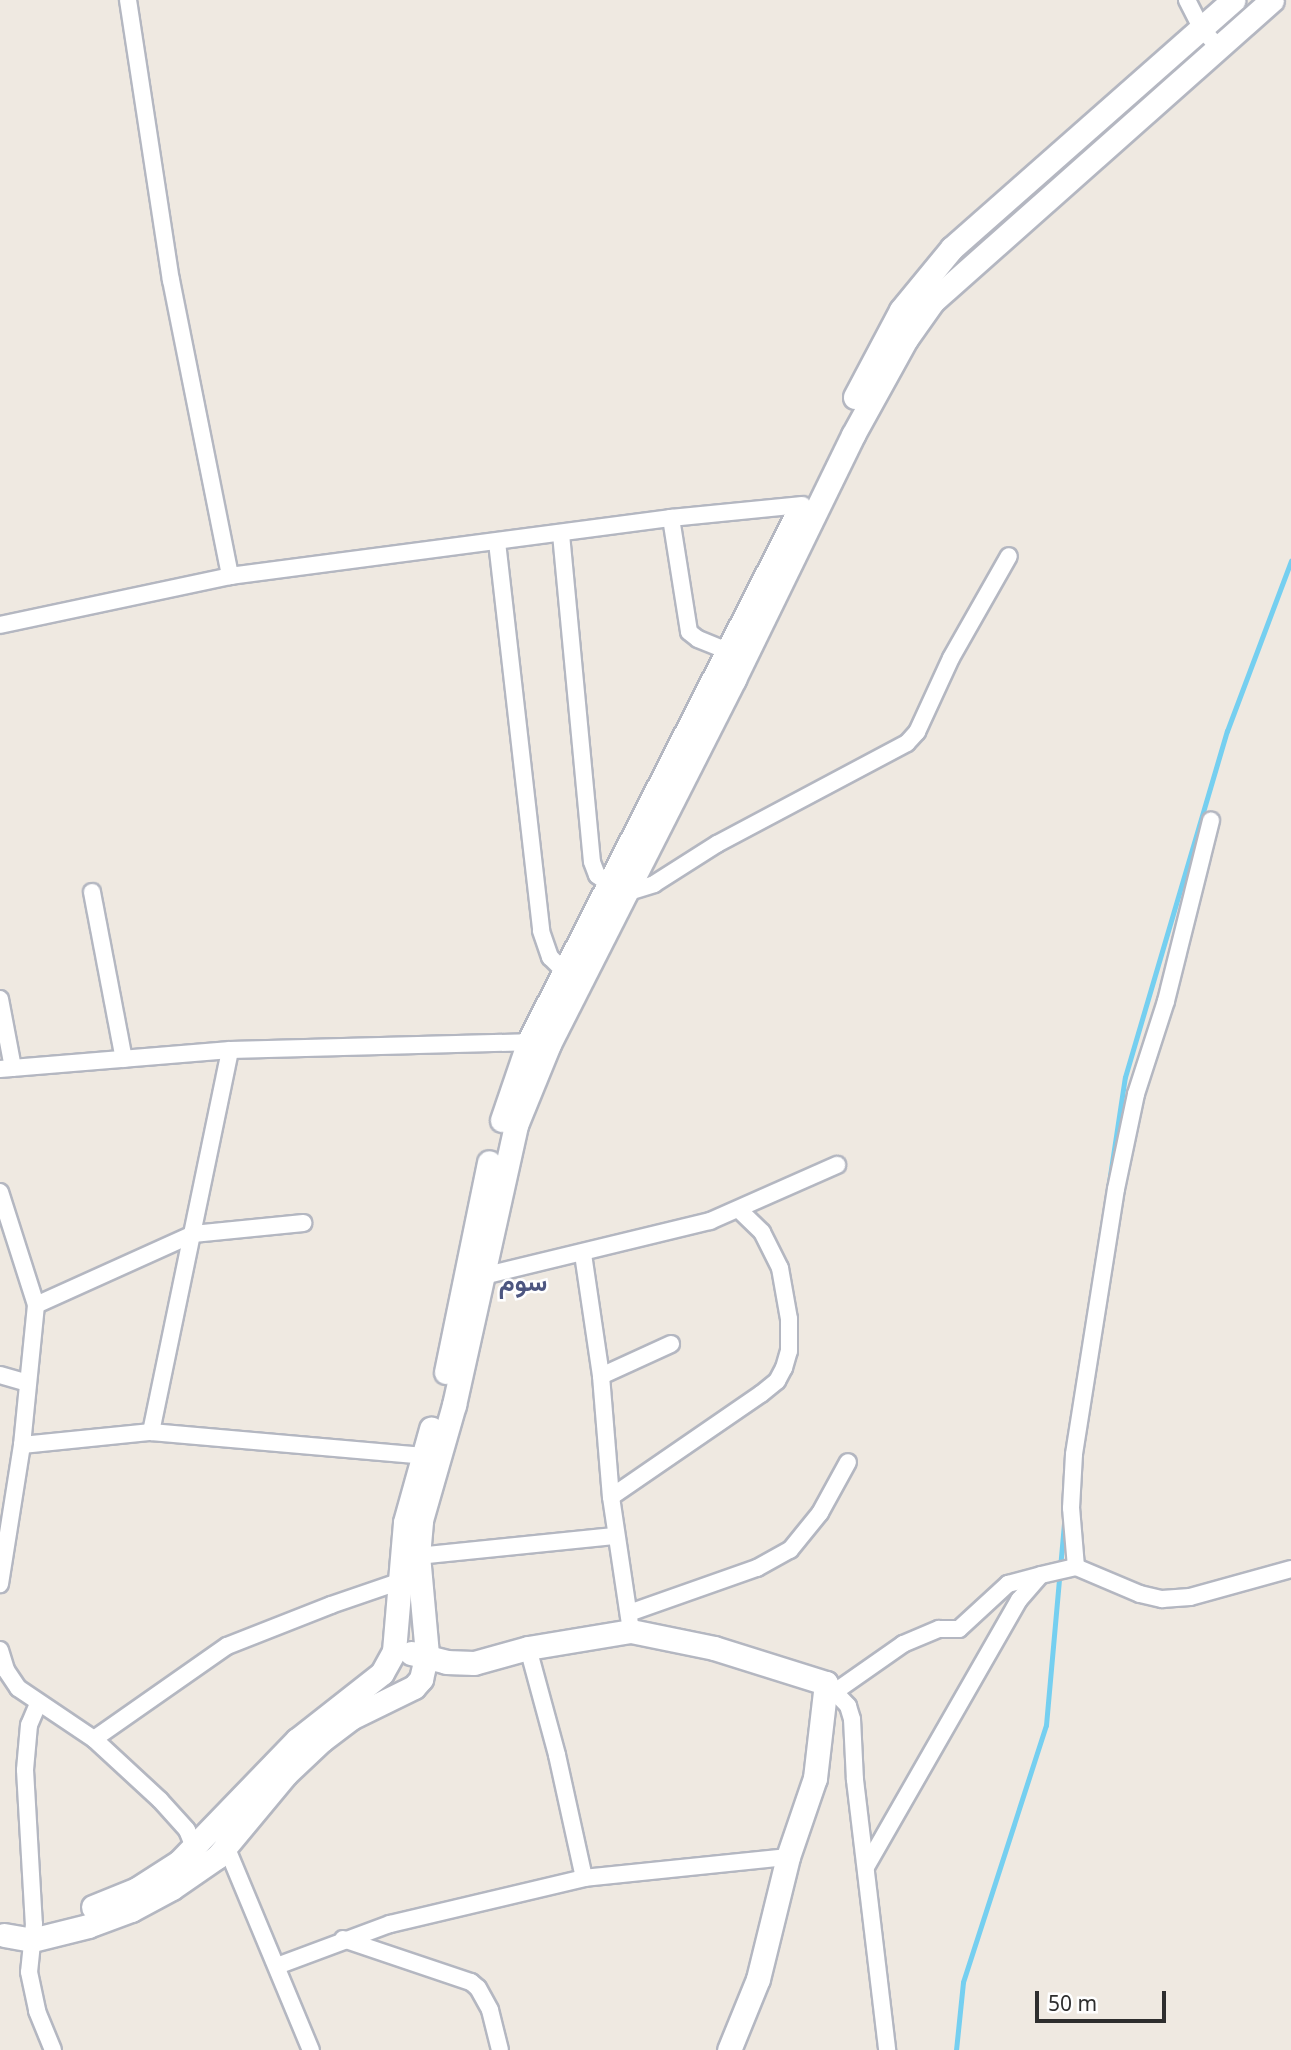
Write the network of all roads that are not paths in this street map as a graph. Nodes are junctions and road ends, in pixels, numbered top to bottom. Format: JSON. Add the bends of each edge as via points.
{"nodes":[{"id":1,"x":128,"y":0,"type":"edge"},
{"id":2,"x":1187,"y":0,"type":"edge"},
{"id":3,"x":1233,"y":0,"type":"edge"},
{"id":4,"x":1272,"y":0,"type":"edge"},
{"id":5,"x":1200,"y":28,"type":"junction"},
{"id":6,"x":1218,"y":47,"type":"junction"},
{"id":7,"x":924,"y":295,"type":"junction"},
{"id":8,"x":802,"y":505,"type":"junction"},
{"id":9,"x":671,"y":519,"type":"junction"},
{"id":10,"x":561,"y":534,"type":"junction"},
{"id":11,"x":498,"y":542,"type":"junction"},
{"id":12,"x":1009,"y":556,"type":"dead end"},
{"id":13,"x":230,"y":576,"type":"junction"},
{"id":14,"x":0,"y":625,"type":"edge"},
{"id":15,"x":727,"y":651,"type":"junction"},
{"id":16,"x":1211,"y":821,"type":"dead end"},
{"id":17,"x":615,"y":890,"type":"junction"},
{"id":18,"x":92,"y":892,"type":"dead end"},
{"id":19,"x":565,"y":972,"type":"junction"},
{"id":20,"x":0,"y":999,"type":"edge"},
{"id":21,"x":539,"y":1042,"type":"junction"},
{"id":22,"x":230,"y":1050,"type":"junction"},
{"id":23,"x":124,"y":1059,"type":"junction"},
{"id":24,"x":7,"y":1068,"type":"edge"},
{"id":25,"x":836,"y":1166,"type":"dead end"},
{"id":26,"x":1,"y":1196,"type":"edge"},
{"id":27,"x":739,"y":1210,"type":"junction"},
{"id":28,"x":303,"y":1223,"type":"dead end"},
{"id":29,"x":193,"y":1234,"type":"junction"},
{"id":30,"x":583,"y":1254,"type":"junction"},
{"id":31,"x":483,"y":1276,"type":"junction"},
{"id":32,"x":36,"y":1305,"type":"junction"},
{"id":33,"x":671,"y":1344,"type":"dead end"},
{"id":34,"x":0,"y":1375,"type":"edge"},
{"id":35,"x":601,"y":1376,"type":"junction"},
{"id":36,"x":28,"y":1383,"type":"junction"},
{"id":37,"x":151,"y":1432,"type":"junction"},
{"id":38,"x":22,"y":1445,"type":"junction"},
{"id":39,"x":424,"y":1457,"type":"junction"},
{"id":40,"x":848,"y":1462,"type":"dead end"},
{"id":41,"x":611,"y":1497,"type":"junction"},
{"id":42,"x":616,"y":1536,"type":"junction"},
{"id":43,"x":418,"y":1556,"type":"junction"},
{"id":44,"x":1076,"y":1567,"type":"junction"},
{"id":45,"x":1291,"y":1569,"type":"edge"},
{"id":46,"x":1041,"y":1575,"type":"junction"},
{"id":47,"x":401,"y":1581,"type":"junction"},
{"id":48,"x":0,"y":1584,"type":"edge"},
{"id":49,"x":630,"y":1622,"type":"junction"},
{"id":50,"x":528,"y":1648,"type":"junction"},
{"id":51,"x":0,"y":1650,"type":"edge"},
{"id":52,"x":394,"y":1651,"type":"junction"},
{"id":53,"x":426,"y":1654,"type":"junction"},
{"id":54,"x":3,"y":1670,"type":"edge"},
{"id":55,"x":831,"y":1687,"type":"junction"},
{"id":56,"x":38,"y":1704,"type":"junction"},
{"id":57,"x":94,"y":1739,"type":"junction"},
{"id":58,"x":218,"y":1824,"type":"junction"},
{"id":59,"x":195,"y":1847,"type":"junction"},
{"id":60,"x":226,"y":1847,"type":"junction"},
{"id":61,"x":788,"y":1857,"type":"junction"},
{"id":62,"x":866,"y":1867,"type":"junction"},
{"id":63,"x":201,"y":1870,"type":"junction"},
{"id":64,"x":584,"y":1878,"type":"junction"},
{"id":65,"x":33,"y":1932,"type":"junction"},
{"id":66,"x":2,"y":1935,"type":"edge"},
{"id":67,"x":343,"y":1939,"type":"junction"},
{"id":68,"x":276,"y":1966,"type":"junction"},
{"id":69,"x":53,"y":2050,"type":"edge"},
{"id":70,"x":311,"y":2050,"type":"edge"},
{"id":71,"x":500,"y":2050,"type":"edge"},
{"id":72,"x":729,"y":2050,"type":"edge"},
{"id":73,"x":887,"y":2050,"type":"edge"}],
"edges":[{"from":1,"to":13,"type":"street","via":[[171,280]]},
{"from":2,"to":5,"type":"street"},
{"from":3,"to":5,"type":"main road"},
{"from":4,"to":6,"type":"main road"},
{"from":5,"to":6,"type":"street"},
{"from":5,"to":7,"type":"main road","via":[[952,248]]},
{"from":6,"to":7,"type":"main road"},
{"from":7,"to":8,"type":"main road","via":[[887,334]]},
{"from":7,"to":17,"type":"main road","via":[[734,679]]},
{"from":8,"to":9,"type":"street"},
{"from":8,"to":15,"type":"main road"},
{"from":9,"to":10,"type":"street"},
{"from":9,"to":15,"type":"street","via":[[689,632]]},
{"from":10,"to":11,"type":"street"},
{"from":10,"to":17,"type":"street","via":[[592,862],[597,876]]},
{"from":11,"to":13,"type":"street"},
{"from":11,"to":19,"type":"street","via":[[541,931],[550,957]]},
{"from":12,"to":17,"type":"street","via":[[951,658],[917,732],[907,743],[717,844],[654,884]]},
{"from":13,"to":14,"type":"street"},
{"from":15,"to":17,"type":"main road"},
{"from":16,"to":44,"type":"street","via":[[1166,1001],[1136,1094],[1116,1189],[1074,1454],[1070,1508]]},
{"from":17,"to":19,"type":"main road"},
{"from":17,"to":21,"type":"main road"},
{"from":18,"to":23,"type":"street"},
{"from":19,"to":21,"type":"main road"},
{"from":20,"to":24,"type":"street"},
{"from":21,"to":22,"type":"street"},
{"from":21,"to":31,"type":"main road","via":[[508,1150]]},
{"from":21,"to":39,"type":"main road","via":[[489,1164]]},
{"from":22,"to":23,"type":"street"},
{"from":22,"to":29,"type":"street"},
{"from":23,"to":24,"type":"street"},
{"from":25,"to":27,"type":"street"},
{"from":26,"to":32,"type":"street"},
{"from":27,"to":30,"type":"street"},
{"from":27,"to":41,"type":"street","via":[[762,1232],[780,1268],[789,1319],[785,1368],[761,1394]]},
{"from":28,"to":29,"type":"street"},
{"from":29,"to":32,"type":"street"},
{"from":29,"to":37,"type":"street"},
{"from":30,"to":31,"type":"street"},
{"from":30,"to":35,"type":"street"},
{"from":31,"to":43,"type":"main road","via":[[421,1520]]},
{"from":32,"to":36,"type":"street"},
{"from":33,"to":35,"type":"street"},
{"from":34,"to":36,"type":"street"},
{"from":35,"to":41,"type":"street"},
{"from":36,"to":38,"type":"street"},
{"from":37,"to":38,"type":"street"},
{"from":37,"to":39,"type":"street"},
{"from":38,"to":48,"type":"street"},
{"from":39,"to":47,"type":"main road","via":[[405,1522]]},
{"from":40,"to":49,"type":"street","via":[[820,1513],[790,1550]]},
{"from":41,"to":42,"type":"street"},
{"from":42,"to":43,"type":"street"},
{"from":42,"to":49,"type":"street"},
{"from":43,"to":53,"type":"main road"},
{"from":44,"to":45,"type":"street","via":[[1152,1597],[1175,1599]]},
{"from":44,"to":46,"type":"street"},
{"from":46,"to":55,"type":"street","via":[[1008,1584],[966,1625],[954,1631],[933,1631],[903,1644]]},
{"from":46,"to":62,"type":"street","via":[[1019,1600]]},
{"from":47,"to":52,"type":"main road"},
{"from":47,"to":57,"type":"street","via":[[227,1646]]},
{"from":49,"to":50,"type":"main road"},
{"from":49,"to":55,"type":"main road"},
{"from":50,"to":53,"type":"main road","via":[[458,1664]]},
{"from":50,"to":64,"type":"street"},
{"from":51,"to":54,"type":"street"},
{"from":52,"to":53,"type":"main road"},
{"from":52,"to":58,"type":"main road","via":[[373,1683],[297,1740]]},
{"from":53,"to":60,"type":"main road","via":[[424,1672],[414,1687],[357,1714],[322,1740],[286,1774]]},
{"from":54,"to":56,"type":"street"},
{"from":55,"to":61,"type":"main road","via":[[815,1778]]},
{"from":55,"to":62,"type":"street","via":[[848,1706],[852,1719]]},
{"from":56,"to":57,"type":"street"},
{"from":56,"to":65,"type":"street","via":[[29,1724],[24,1770]]},
{"from":57,"to":59,"type":"street","via":[[172,1811]]},
{"from":58,"to":59,"type":"main road"},
{"from":58,"to":60,"type":"street"},
{"from":59,"to":63,"type":"street"},
{"from":59,"to":65,"type":"main road","via":[[137,1889]]},
{"from":60,"to":63,"type":"main road"},
{"from":60,"to":68,"type":"street"},
{"from":61,"to":64,"type":"street"},
{"from":61,"to":72,"type":"main road","via":[[770,1940]]},
{"from":62,"to":73,"type":"street"},
{"from":63,"to":65,"type":"main road","via":[[131,1910],[88,1926]]},
{"from":64,"to":67,"type":"street","via":[[433,1912]]},
{"from":65,"to":66,"type":"main road"},
{"from":65,"to":69,"type":"street","via":[[28,1956],[32,1989]]},
{"from":67,"to":68,"type":"street"},
{"from":67,"to":71,"type":"street","via":[[471,1982],[490,2010]]},
{"from":68,"to":70,"type":"street"}]}
